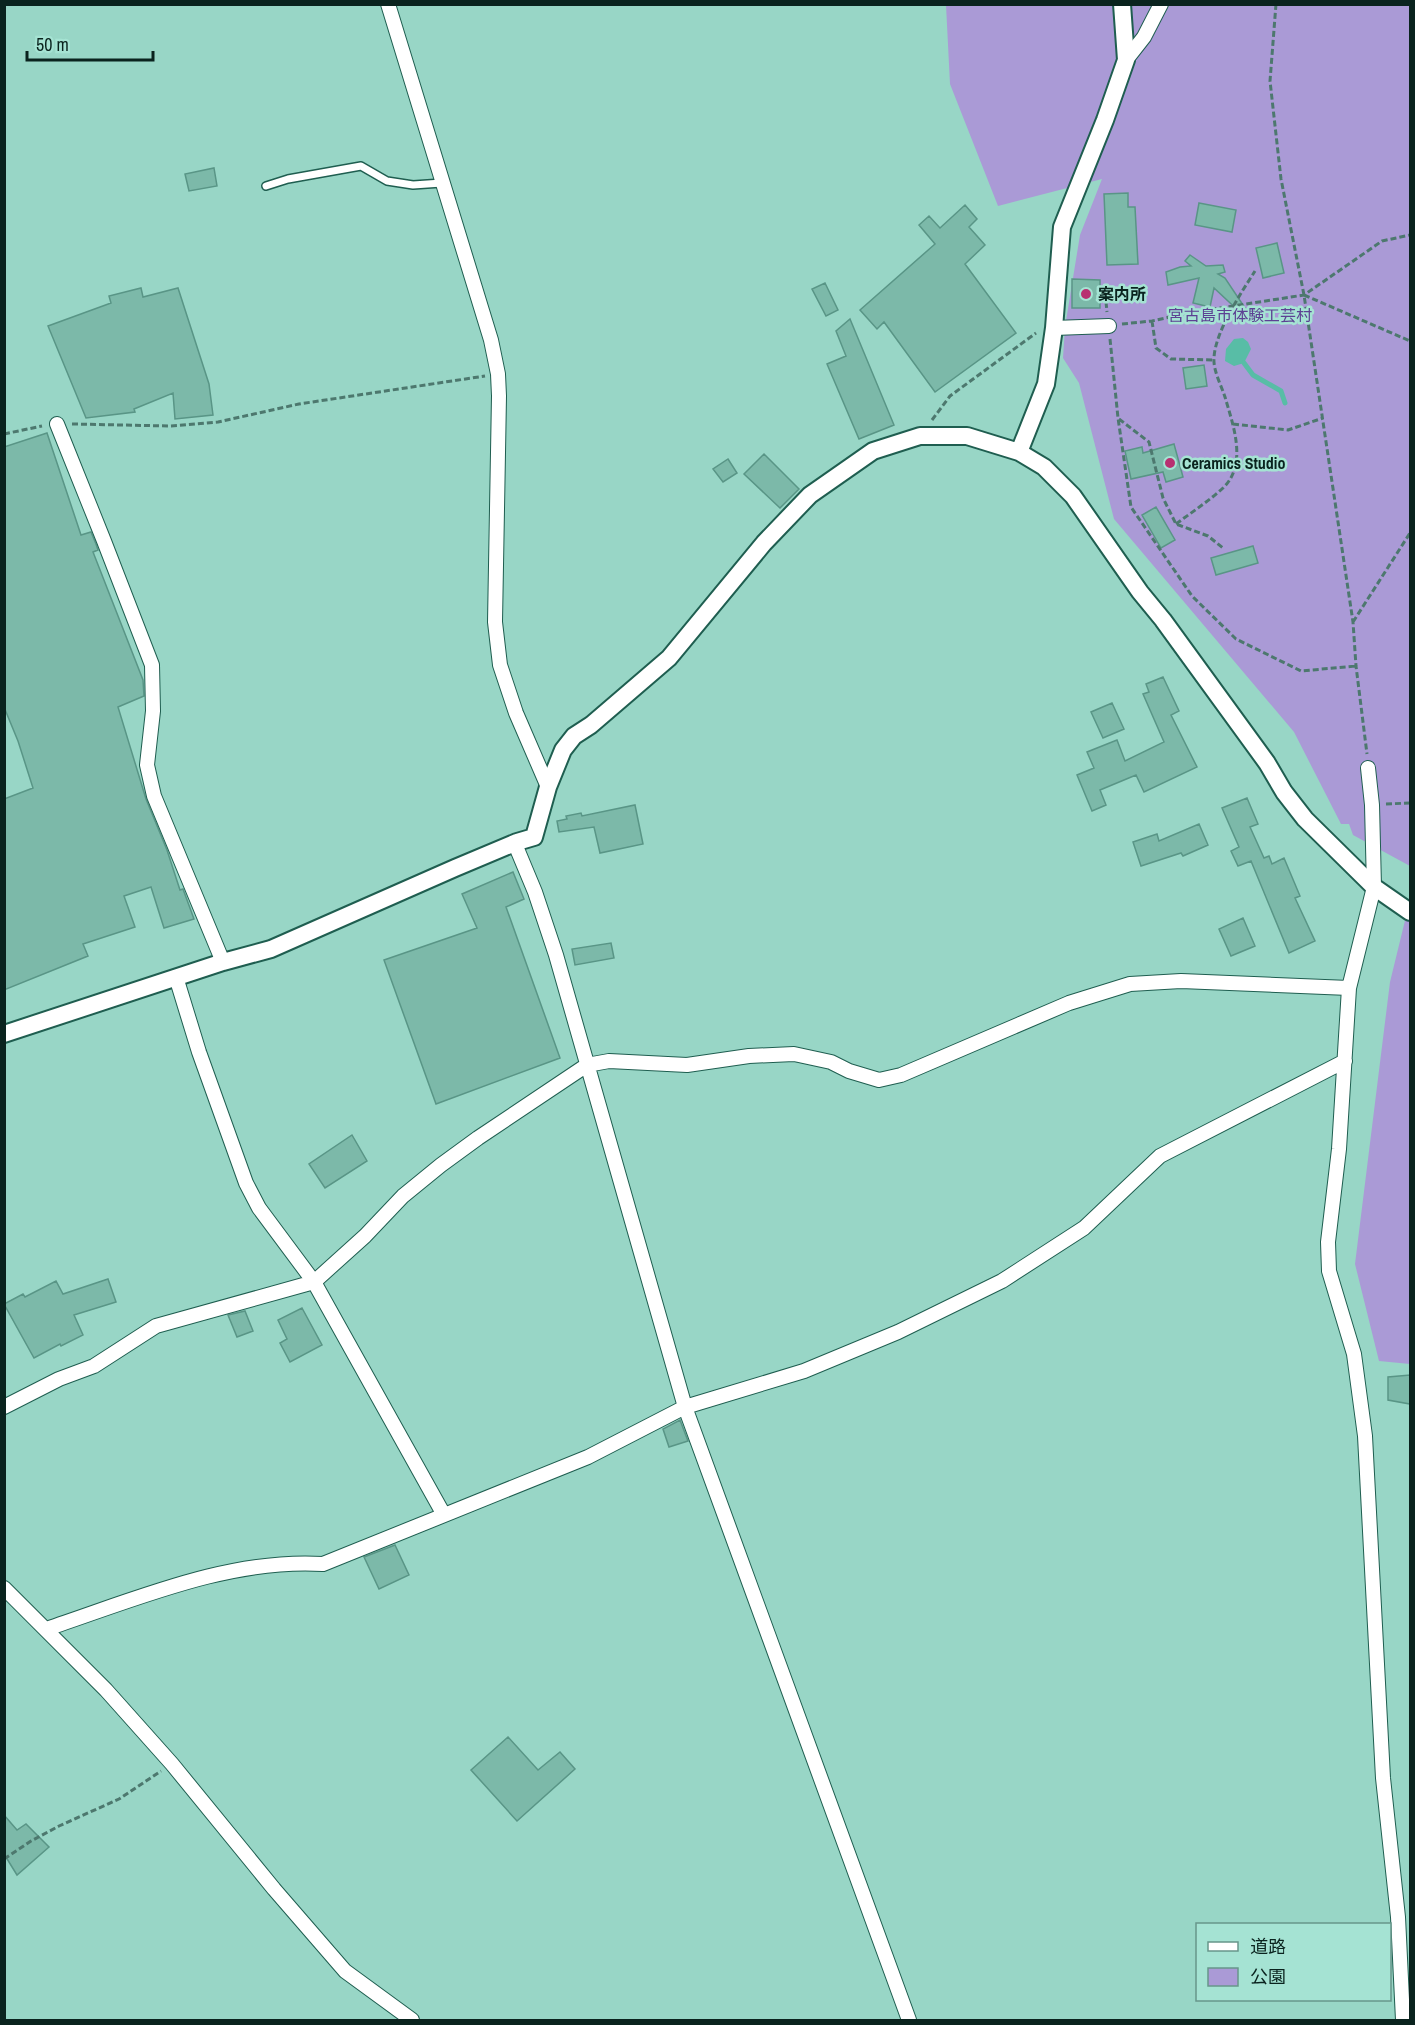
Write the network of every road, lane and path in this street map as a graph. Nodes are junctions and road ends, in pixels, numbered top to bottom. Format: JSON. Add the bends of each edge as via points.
{"nodes":[{"id":1,"x":388,"y":4,"type":"edge"},
{"id":2,"x":1122,"y":4,"type":"edge"},
{"id":3,"x":1161,"y":4,"type":"edge"},
{"id":4,"x":1276,"y":4,"type":"edge"},
{"id":5,"x":1126,"y":60,"type":"junction"},
{"id":6,"x":442,"y":183,"type":"junction"},
{"id":7,"x":266,"y":186,"type":"dead end"},
{"id":8,"x":1410,"y":235,"type":"edge"},
{"id":9,"x":1255,"y":272,"type":"dead end"},
{"id":10,"x":1304,"y":295,"type":"junction"},
{"id":11,"x":1106,"y":302,"type":"dead end"},
{"id":12,"x":1233,"y":306,"type":"junction"},
{"id":13,"x":1152,"y":321,"type":"junction"},
{"id":14,"x":1108,"y":326,"type":"junction"},
{"id":15,"x":1054,"y":328,"type":"junction"},
{"id":16,"x":1410,"y":341,"type":"edge"},
{"id":17,"x":1213,"y":360,"type":"junction"},
{"id":18,"x":498,"y":374,"type":"junction"},
{"id":19,"x":1118,"y":418,"type":"junction"},
{"id":20,"x":1323,"y":418,"type":"junction"},
{"id":21,"x":57,"y":424,"type":"junction"},
{"id":22,"x":1233,"y":424,"type":"junction"},
{"id":23,"x":4,"y":434,"type":"edge"},
{"id":24,"x":920,"y":436,"type":"junction"},
{"id":25,"x":1019,"y":452,"type":"junction"},
{"id":26,"x":1176,"y":524,"type":"junction"},
{"id":27,"x":1410,"y":533,"type":"edge"},
{"id":28,"x":1223,"y":548,"type":"dead end"},
{"id":29,"x":1353,"y":622,"type":"junction"},
{"id":30,"x":1356,"y":666,"type":"junction"},
{"id":31,"x":1368,"y":768,"type":"joint"},
{"id":32,"x":548,"y":787,"type":"junction"},
{"id":33,"x":1410,"y":803,"type":"edge"},
{"id":34,"x":1372,"y":805,"type":"junction"},
{"id":35,"x":515,"y":844,"type":"junction"},
{"id":36,"x":1374,"y":887,"type":"junction"},
{"id":37,"x":1410,"y":912,"type":"edge"},
{"id":38,"x":223,"y":962,"type":"junction"},
{"id":39,"x":176,"y":977,"type":"junction"},
{"id":40,"x":1349,"y":988,"type":"junction"},
{"id":41,"x":4,"y":1034,"type":"edge"},
{"id":42,"x":1345,"y":1061,"type":"junction"},
{"id":43,"x":587,"y":1065,"type":"junction"},
{"id":44,"x":314,"y":1282,"type":"junction"},
{"id":45,"x":4,"y":1407,"type":"edge"},
{"id":46,"x":686,"y":1407,"type":"junction"},
{"id":47,"x":444,"y":1515,"type":"junction"},
{"id":48,"x":4,"y":1588,"type":"edge"},
{"id":49,"x":46,"y":1629,"type":"junction"},
{"id":50,"x":172,"y":1764,"type":"junction"},
{"id":51,"x":4,"y":1859,"type":"edge"},
{"id":52,"x":412,"y":2020,"type":"edge"},
{"id":53,"x":909,"y":2020,"type":"edge"},
{"id":54,"x":1403,"y":2020,"type":"edge"}],
"edges":[{"from":1,"to":6,"type":"street"},
{"from":2,"to":5,"type":"street"},
{"from":3,"to":5,"type":"street","via":[[1144,37]]},
{"from":4,"to":10,"type":"path","via":[[1270,81],[1281,179]]},
{"from":5,"to":15,"type":"street","via":[[1062,227]]},
{"from":6,"to":7,"type":"lane","via":[[413,185],[387,181],[361,166]]},
{"from":6,"to":18,"type":"street"},
{"from":8,"to":10,"type":"path","via":[[1382,241]]},
{"from":9,"to":12,"type":"path"},
{"from":10,"to":12,"type":"path"},
{"from":10,"to":16,"type":"path"},
{"from":10,"to":20,"type":"path"},
{"from":11,"to":14,"type":"path"},
{"from":12,"to":13,"type":"path"},
{"from":12,"to":17,"type":"path"},
{"from":13,"to":14,"type":"path"},
{"from":13,"to":17,"type":"path","via":[[1156,348],[1171,359]]},
{"from":14,"to":15,"type":"street"},
{"from":14,"to":19,"type":"path"},
{"from":15,"to":24,"type":"path","via":[[1038,332],[950,396]]},
{"from":15,"to":25,"type":"street","via":[[1046,384]]},
{"from":17,"to":22,"type":"path"},
{"from":18,"to":21,"type":"path","via":[[299,404],[218,422],[171,426]]},
{"from":18,"to":32,"type":"street","via":[[495,622],[500,665]]},
{"from":19,"to":26,"type":"path","via":[[1149,442],[1163,498]]},
{"from":19,"to":30,"type":"path","via":[[1131,507],[1192,596],[1236,639],[1301,671]]},
{"from":20,"to":22,"type":"path","via":[[1288,430]]},
{"from":20,"to":29,"type":"path"},
{"from":21,"to":23,"type":"path"},
{"from":21,"to":38,"type":"street","via":[[152,666],[153,711],[147,765],[154,796]]},
{"from":22,"to":26,"type":"path","via":[[1238,457],[1235,471],[1225,487]]},
{"from":24,"to":25,"type":"street","via":[[967,436]]},
{"from":24,"to":32,"type":"street","via":[[873,451],[810,495],[764,543],[669,658],[574,736],[563,750]]},
{"from":25,"to":36,"type":"street","via":[[1044,467],[1073,496],[1284,792],[1305,819]]},
{"from":26,"to":28,"type":"path","via":[[1208,536]]},
{"from":27,"to":29,"type":"path"},
{"from":29,"to":30,"type":"path"},
{"from":30,"to":31,"type":"path"},
{"from":31,"to":34,"type":"street"},
{"from":32,"to":35,"type":"street","via":[[534,837]]},
{"from":33,"to":34,"type":"path"},
{"from":34,"to":36,"type":"street"},
{"from":35,"to":38,"type":"street","via":[[271,949]]},
{"from":35,"to":43,"type":"street","via":[[556,955]]},
{"from":36,"to":37,"type":"street"},
{"from":36,"to":40,"type":"street"},
{"from":38,"to":39,"type":"street"},
{"from":39,"to":41,"type":"street"},
{"from":39,"to":44,"type":"street","via":[[246,1183],[259,1208]]},
{"from":40,"to":42,"type":"street"},
{"from":40,"to":43,"type":"street","via":[[1181,981],[1130,984],[1069,1003],[901,1075],[879,1080],[831,1062],[794,1054],[687,1065],[609,1061]]},
{"from":42,"to":46,"type":"street","via":[[1160,1156],[1084,1227],[1002,1281],[898,1332],[804,1371]]},
{"from":42,"to":54,"type":"street","via":[[1328,1242],[1329,1271],[1354,1354],[1365,1436],[1383,1778],[1398,1917]]},
{"from":43,"to":44,"type":"street","via":[[441,1165]]},
{"from":43,"to":46,"type":"street"},
{"from":44,"to":45,"type":"street","via":[[156,1326],[94,1366],[59,1378]]},
{"from":44,"to":47,"type":"street"},
{"from":46,"to":47,"type":"street","via":[[588,1457]]},
{"from":46,"to":53,"type":"street"},
{"from":47,"to":49,"type":"street","via":[[323,1564],[294,1562],[202,1578]]},
{"from":48,"to":49,"type":"street"},
{"from":49,"to":50,"type":"street"},
{"from":50,"to":51,"type":"path","via":[[119,1799],[59,1826]]},
{"from":50,"to":52,"type":"street","via":[[345,1971]]}]}
